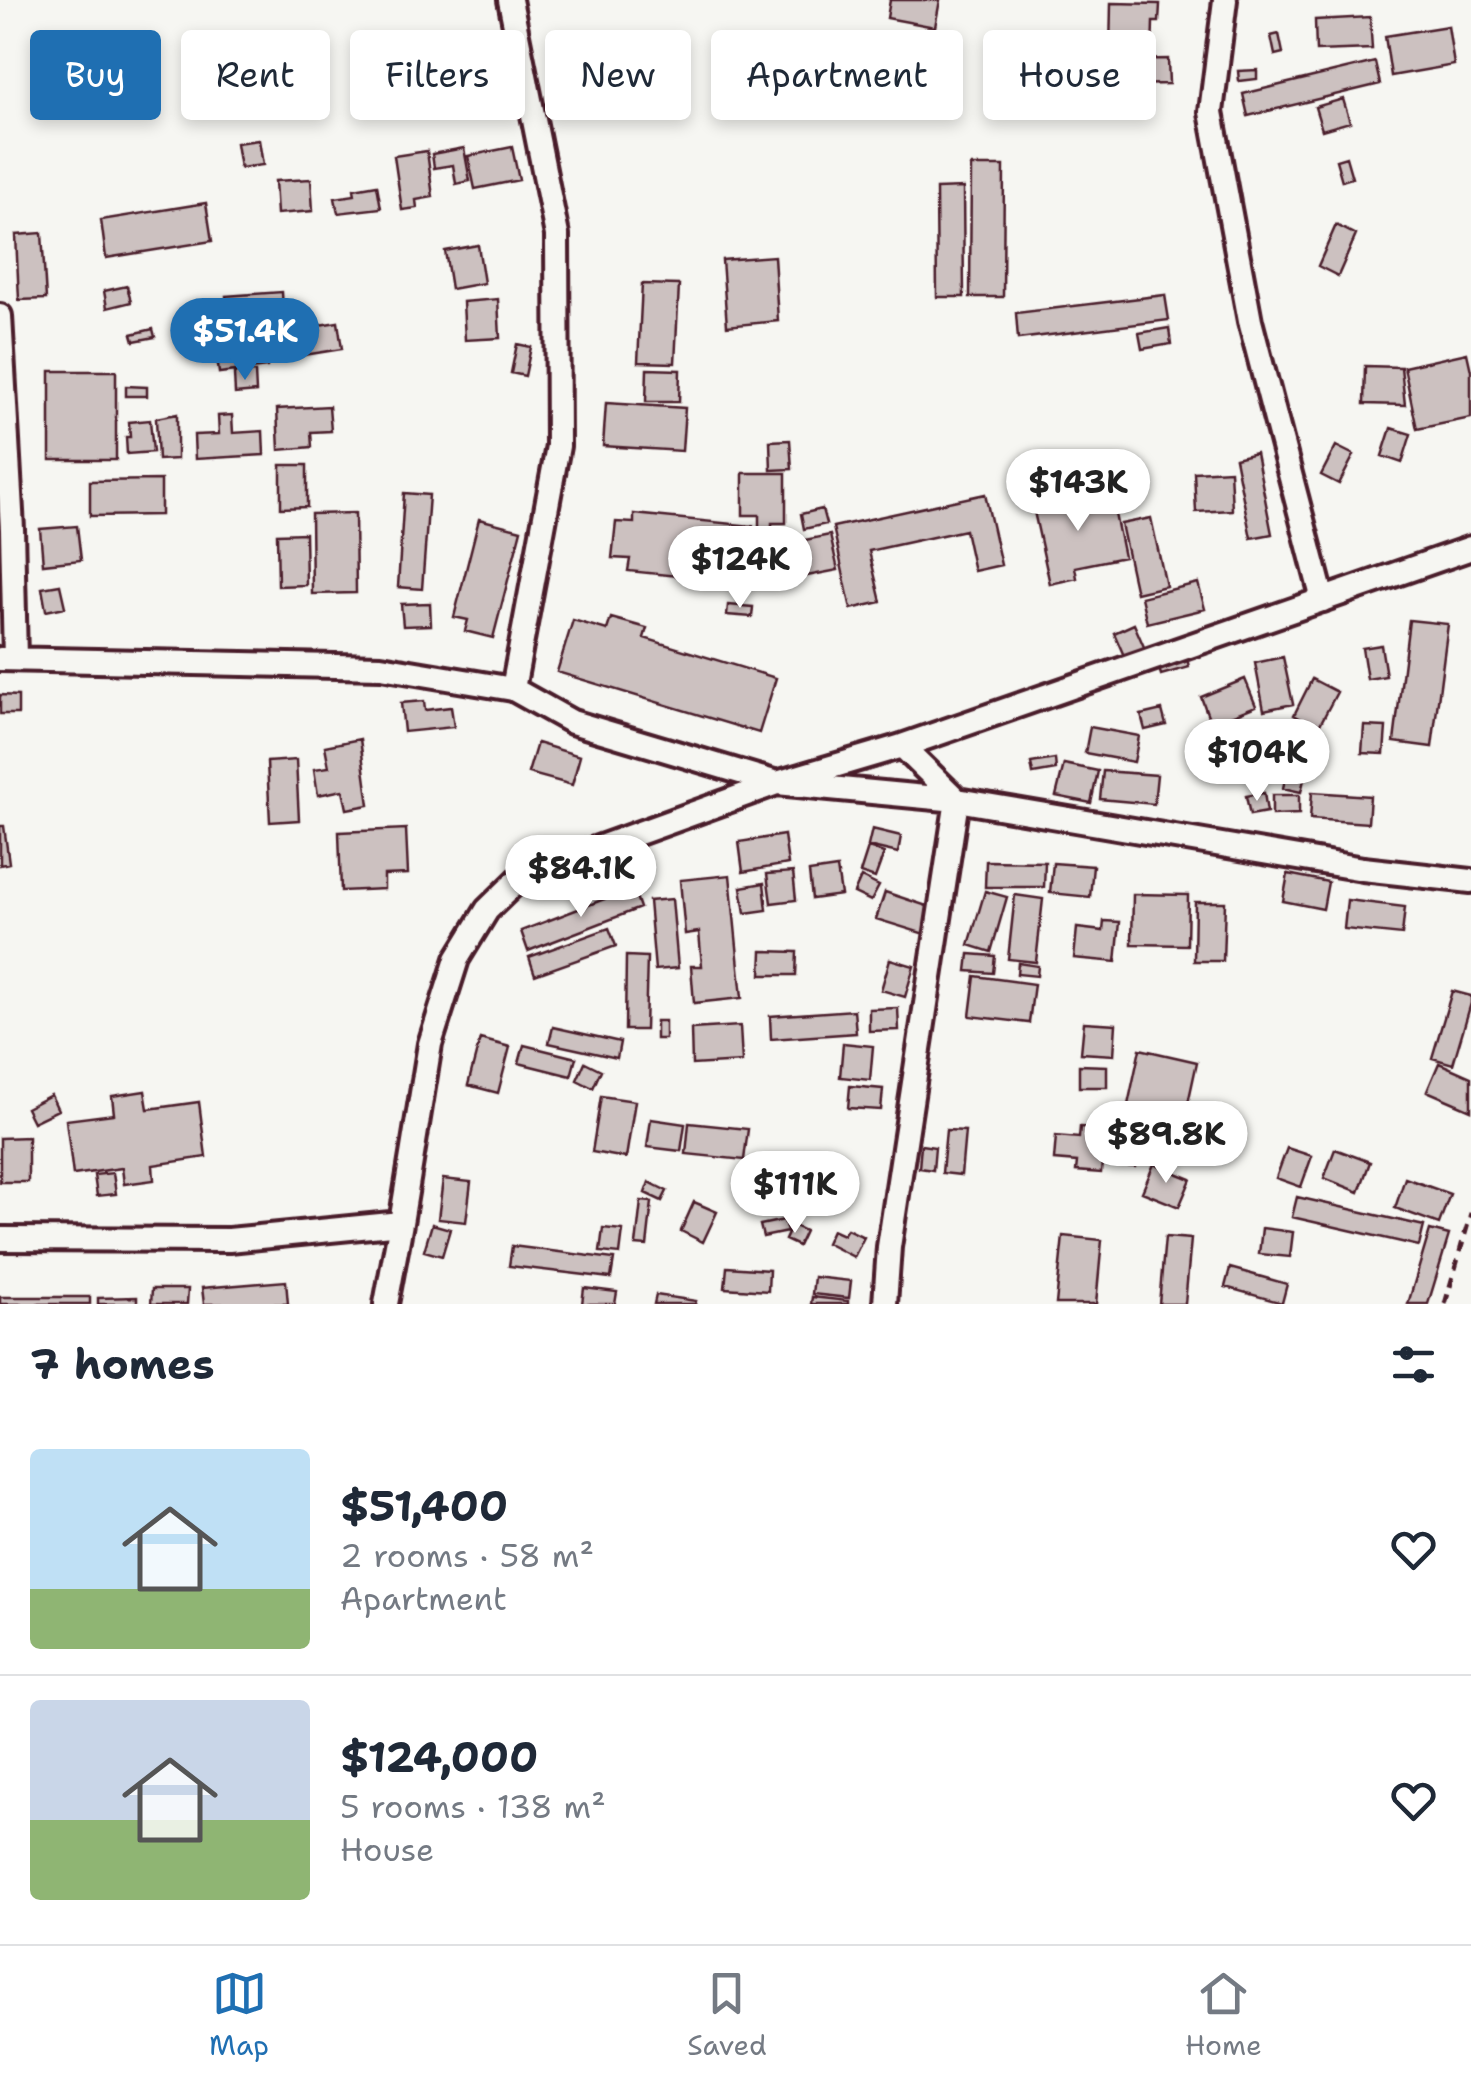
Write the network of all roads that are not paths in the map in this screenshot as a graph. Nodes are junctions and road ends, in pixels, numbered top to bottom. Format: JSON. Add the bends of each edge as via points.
{"nodes":[{"id":1,"x":510,"y":0,"type":"edge"},
{"id":2,"x":1225,"y":0,"type":"edge"},
{"id":3,"x":0,"y":316,"type":"edge"},
{"id":4,"x":1471,"y":548,"type":"edge"},
{"id":5,"x":1323,"y":600,"type":"junction"},
{"id":6,"x":7,"y":659,"type":"edge"},
{"id":7,"x":513,"y":690,"type":"junction"},
{"id":8,"x":902,"y":746,"type":"junction"},
{"id":9,"x":778,"y":784,"type":"junction"},
{"id":10,"x":957,"y":800,"type":"junction"},
{"id":11,"x":1471,"y":881,"type":"edge"},
{"id":12,"x":401,"y":1223,"type":"junction"},
{"id":13,"x":0,"y":1240,"type":"edge"},
{"id":14,"x":386,"y":1304,"type":"edge"},
{"id":15,"x":885,"y":1304,"type":"edge"}],
"edges":[{"from":1,"to":7,"type":"street","via":[[557,235],[558,446]]},
{"from":2,"to":5,"type":"street","via":[[1210,112],[1250,322]]},
{"from":3,"to":6,"type":"street","via":[[12,529]]},
{"from":4,"to":5,"type":"street"},
{"from":5,"to":8,"type":"street"},
{"from":6,"to":7,"type":"street","via":[[381,666]]},
{"from":7,"to":9,"type":"street","via":[[572,722]]},
{"from":8,"to":9,"type":"street"},
{"from":8,"to":10,"type":"street"},
{"from":9,"to":10,"type":"street"},
{"from":9,"to":12,"type":"street","via":[[523,875],[487,910],[456,959],[430,1044]]},
{"from":10,"to":11,"type":"street"},
{"from":10,"to":15,"type":"street"},
{"from":12,"to":13,"type":"street","via":[[229,1240]]},
{"from":12,"to":14,"type":"street"}]}
